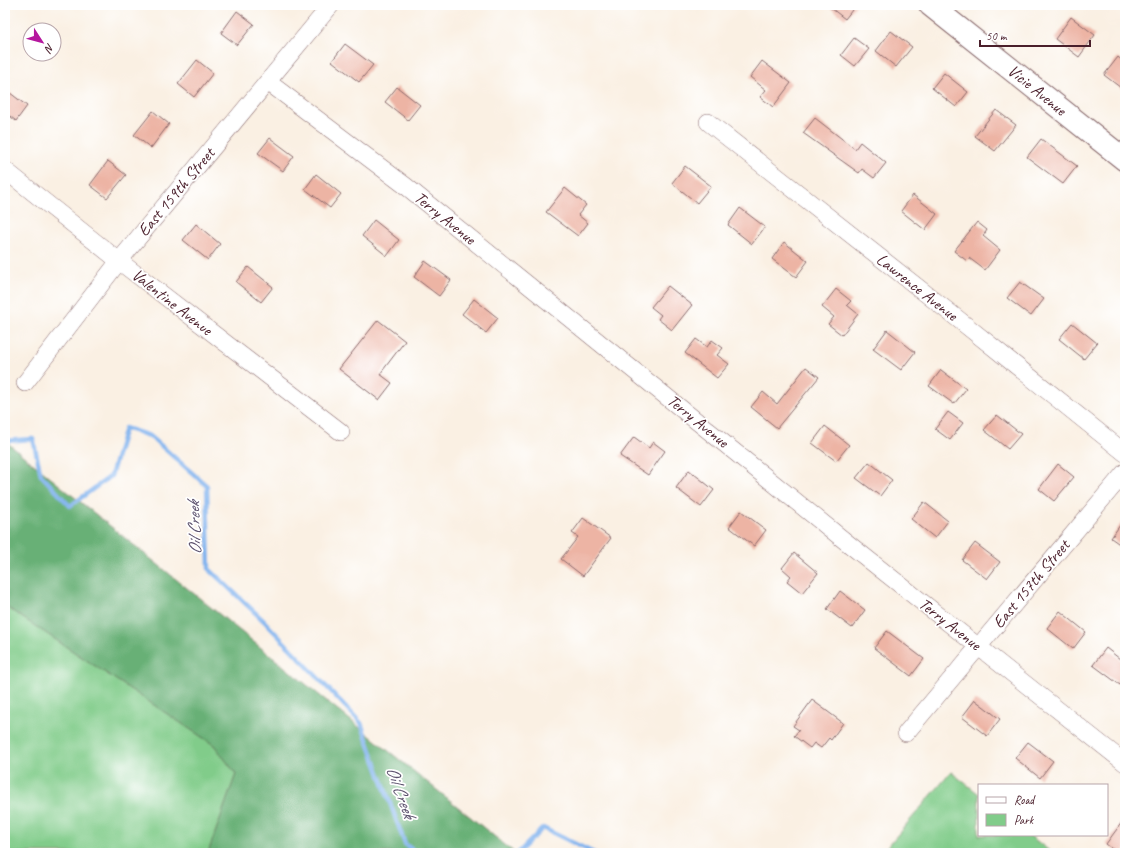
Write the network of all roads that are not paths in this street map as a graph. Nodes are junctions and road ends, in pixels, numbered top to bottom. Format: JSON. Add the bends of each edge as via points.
{"nodes":[{"id":1,"x":331,"y":5,"type":"edge"},
{"id":2,"x":930,"y":5,"type":"edge"},
{"id":3,"x":268,"y":82,"type":"junction"},
{"id":4,"x":708,"y":122,"type":"dead end"},
{"id":5,"x":1125,"y":160,"type":"edge"},
{"id":6,"x":5,"y":170,"type":"edge"},
{"id":7,"x":119,"y":261,"type":"junction"},
{"id":8,"x":25,"y":383,"type":"dead end"},
{"id":9,"x":341,"y":432,"type":"dead end"},
{"id":10,"x":1125,"y":453,"type":"edge"},
{"id":11,"x":1125,"y":472,"type":"edge"},
{"id":12,"x":978,"y":647,"type":"junction"},
{"id":13,"x":906,"y":733,"type":"dead end"},
{"id":14,"x":1125,"y":763,"type":"edge"}],
"edges":[{"from":1,"to":3,"type":"street","name":"East 159th Street"},
{"from":2,"to":5,"type":"street","name":"Vicie Avenue"},
{"from":3,"to":7,"type":"street","name":"East 159th Street"},
{"from":3,"to":12,"type":"street","name":"Terry Avenue","via":[[407,187]]},
{"from":4,"to":10,"type":"street","name":"Lawrence Avenue"},
{"from":6,"to":7,"type":"street","name":"Valentine Avenue"},
{"from":7,"to":8,"type":"street","name":"East 159th Street"},
{"from":7,"to":9,"type":"street","name":"Valentine Avenue"},
{"from":11,"to":12,"type":"street","name":"East 157th Street"},
{"from":12,"to":13,"type":"street","name":"East 157th Street"},
{"from":12,"to":14,"type":"street","name":"Terry Avenue"}]}
